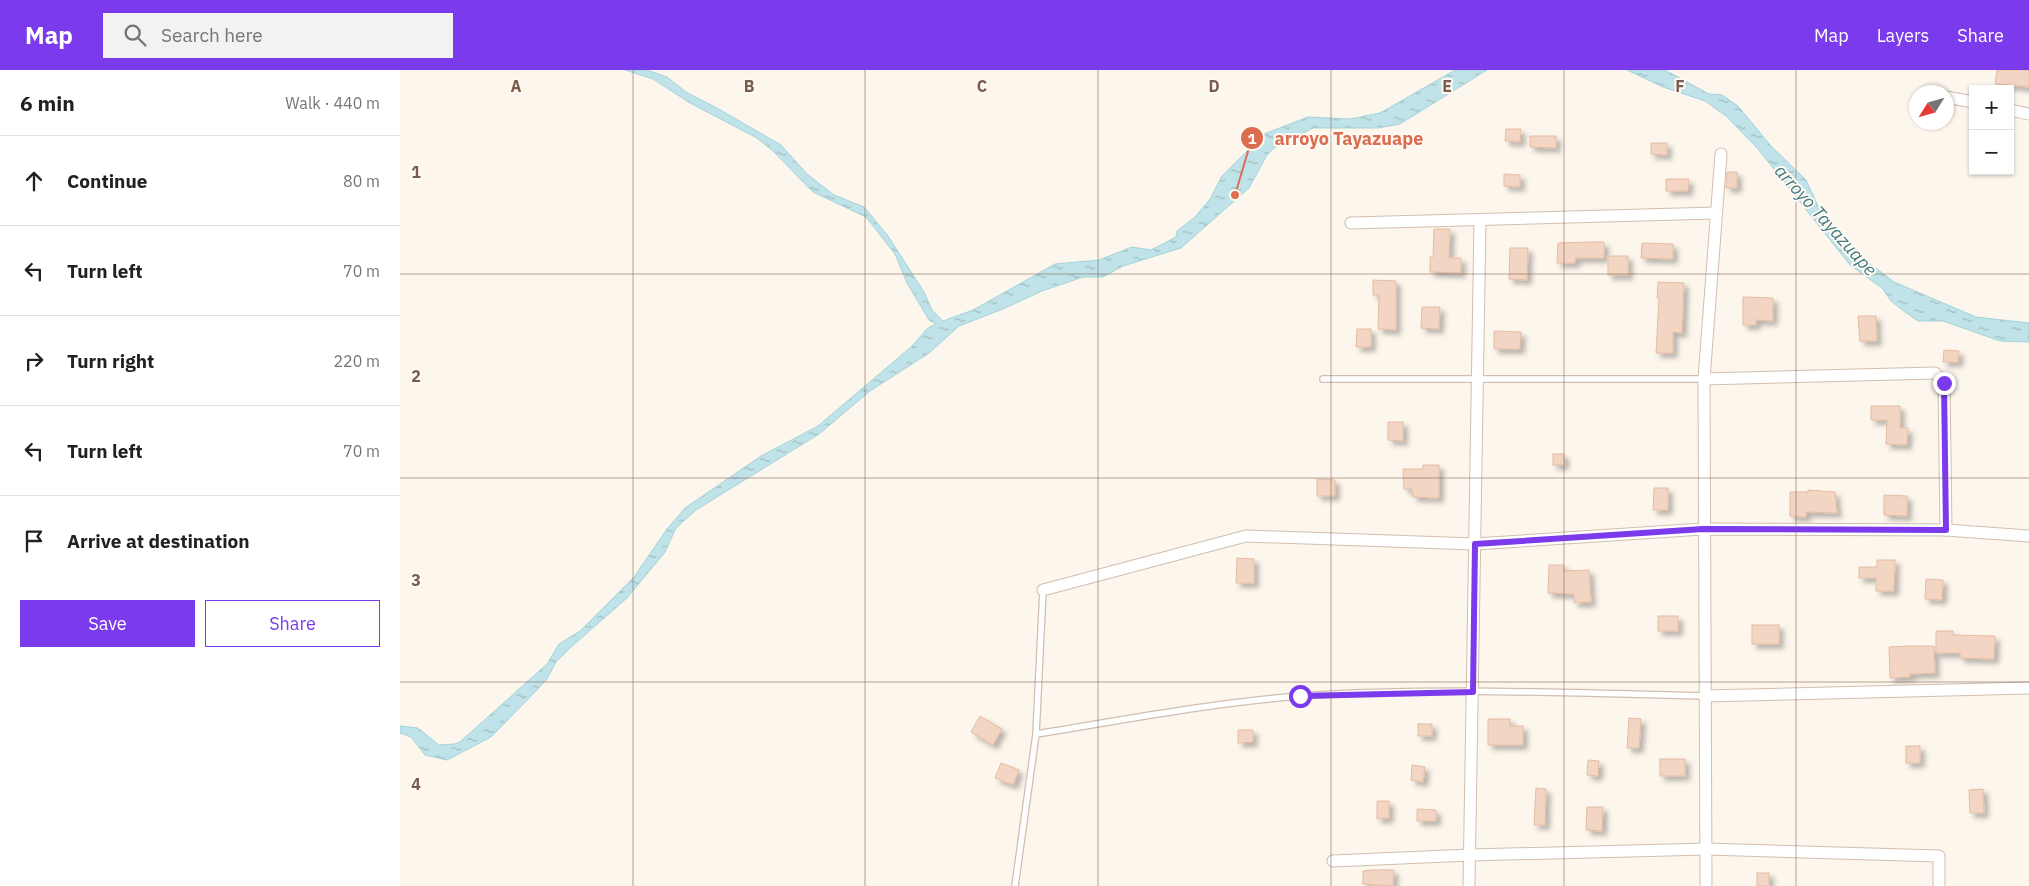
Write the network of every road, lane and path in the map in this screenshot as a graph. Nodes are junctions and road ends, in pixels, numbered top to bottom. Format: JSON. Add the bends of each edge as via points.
{"nodes":[{"id":1,"x":1954,"y":98,"type":"edge"},
{"id":2,"x":1969,"y":101,"type":"edge"},
{"id":3,"x":2014,"y":111,"type":"edge"},
{"id":4,"x":2029,"y":114,"type":"edge"},
{"id":5,"x":1721,"y":154,"type":"dead end"},
{"id":6,"x":1716,"y":213,"type":"junction"},
{"id":7,"x":1480,"y":221,"type":"junction"},
{"id":8,"x":1352,"y":223,"type":"dead end"},
{"id":9,"x":1477,"y":378,"type":"junction"},
{"id":10,"x":1704,"y":378,"type":"junction"},
{"id":11,"x":1323,"y":379,"type":"dead end"},
{"id":12,"x":1703,"y":529,"type":"junction"},
{"id":13,"x":1946,"y":530,"type":"junction"},
{"id":14,"x":2029,"y":536,"type":"edge"},
{"id":15,"x":1475,"y":544,"type":"junction"},
{"id":16,"x":1043,"y":590,"type":"joint"},
{"id":17,"x":2029,"y":688,"type":"edge"},
{"id":18,"x":1473,"y":692,"type":"junction"},
{"id":19,"x":1704,"y":696,"type":"junction"},
{"id":20,"x":1036,"y":734,"type":"junction"},
{"id":21,"x":1707,"y":849,"type":"junction"},
{"id":22,"x":1470,"y":854,"type":"junction"},
{"id":23,"x":1333,"y":861,"type":"dead end"},
{"id":24,"x":1015,"y":886,"type":"edge"},
{"id":25,"x":1469,"y":886,"type":"edge"},
{"id":26,"x":1706,"y":886,"type":"edge"},
{"id":27,"x":1939,"y":886,"type":"edge"}],
"edges":[{"from":1,"to":2,"type":"street"},
{"from":3,"to":4,"type":"street"},
{"from":5,"to":6,"type":"street"},
{"from":6,"to":7,"type":"street"},
{"from":6,"to":10,"type":"street"},
{"from":7,"to":8,"type":"street"},
{"from":7,"to":9,"type":"street"},
{"from":9,"to":10,"type":"lane"},
{"from":9,"to":11,"type":"lane"},
{"from":9,"to":15,"type":"street"},
{"from":10,"to":12,"type":"street"},
{"from":10,"to":13,"type":"street","via":[[1935,373],[1944,383]]},
{"from":12,"to":13,"type":"street"},
{"from":12,"to":15,"type":"street"},
{"from":12,"to":19,"type":"street"},
{"from":13,"to":14,"type":"street"},
{"from":15,"to":16,"type":"street","via":[[1246,536]]},
{"from":15,"to":18,"type":"street"},
{"from":16,"to":20,"type":"lane"},
{"from":17,"to":19,"type":"street"},
{"from":18,"to":19,"type":"lane"},
{"from":18,"to":20,"type":"lane","via":[[1290,697]]},
{"from":18,"to":22,"type":"street"},
{"from":19,"to":21,"type":"street"},
{"from":20,"to":24,"type":"lane"},
{"from":21,"to":22,"type":"street"},
{"from":21,"to":26,"type":"street"},
{"from":21,"to":27,"type":"street","via":[[1939,856]]},
{"from":22,"to":23,"type":"street"},
{"from":22,"to":25,"type":"street"}]}
